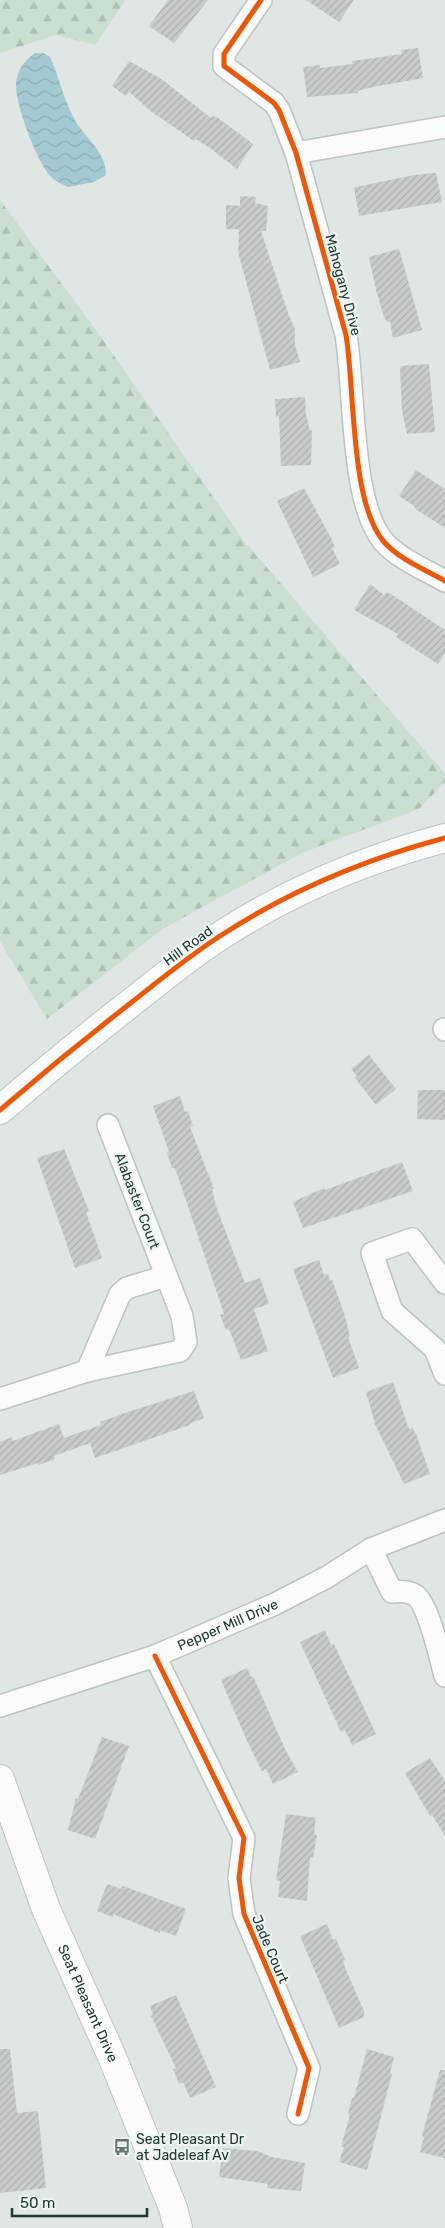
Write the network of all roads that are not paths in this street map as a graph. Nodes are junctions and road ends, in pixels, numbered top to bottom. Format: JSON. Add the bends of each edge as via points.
{"nodes":[{"id":1,"x":261,"y":0,"type":"edge"},
{"id":2,"x":445,"y":126,"type":"edge"},
{"id":3,"x":296,"y":153,"type":"junction"},
{"id":4,"x":445,"y":581,"type":"edge"},
{"id":5,"x":445,"y":838,"type":"edge"},
{"id":6,"x":0,"y":1110,"type":"edge"},
{"id":7,"x":108,"y":1125,"type":"dead end"},
{"id":8,"x":166,"y":1276,"type":"junction"},
{"id":9,"x":445,"y":1283,"type":"edge"},
{"id":10,"x":440,"y":1344,"type":"edge"},
{"id":11,"x":86,"y":1371,"type":"junction"},
{"id":12,"x":445,"y":1374,"type":"edge"},
{"id":13,"x":0,"y":1399,"type":"edge"},
{"id":14,"x":445,"y":1520,"type":"edge"},
{"id":15,"x":371,"y":1548,"type":"junction"},
{"id":16,"x":155,"y":1656,"type":"junction"},
{"id":17,"x":445,"y":1676,"type":"edge"},
{"id":18,"x":0,"y":1706,"type":"edge"},
{"id":19,"x":0,"y":1779,"type":"edge"},
{"id":20,"x":298,"y":2114,"type":"dead end"},
{"id":21,"x":182,"y":2227,"type":"edge"}],
"edges":[{"from":1,"to":3,"type":"street","name":"Mahogany Drive","via":[[224,54],[223,62],[227,69],[274,103]]},
{"from":2,"to":3,"type":"street"},
{"from":3,"to":4,"type":"street","name":"Mahogany Drive","via":[[346,335],[364,502],[380,537],[393,550]]},
{"from":5,"to":6,"type":"street","name":"Hill Road","via":[[395,853],[318,883],[222,935],[191,955]]},
{"from":7,"to":8,"type":"street","name":"Alabaster Court"},
{"from":8,"to":11,"type":"street","via":[[127,1288],[120,1294]]},
{"from":8,"to":11,"type":"street","name":"Alabaster Court","via":[[182,1316],[186,1342],[180,1351]]},
{"from":9,"to":10,"type":"street","via":[[412,1239],[372,1253],[392,1311]]},
{"from":10,"to":12,"type":"street"},
{"from":11,"to":13,"type":"street","name":"Alabaster Court"},
{"from":14,"to":15,"type":"street","name":"Pepper Mill Drive"},
{"from":15,"to":16,"type":"street","name":"Pepper Mill Drive","via":[[275,1604]]},
{"from":15,"to":17,"type":"street","via":[[392,1592],[403,1591],[416,1596],[424,1606]]},
{"from":16,"to":18,"type":"street","name":"Pepper Mill Drive"},
{"from":16,"to":20,"type":"street","name":"Jade Court","via":[[244,1838],[239,1884],[244,1914],[309,2068]]},
{"from":19,"to":21,"type":"street","name":"Seat Pleasant Drive","via":[[46,1909],[113,2059]]}]}
